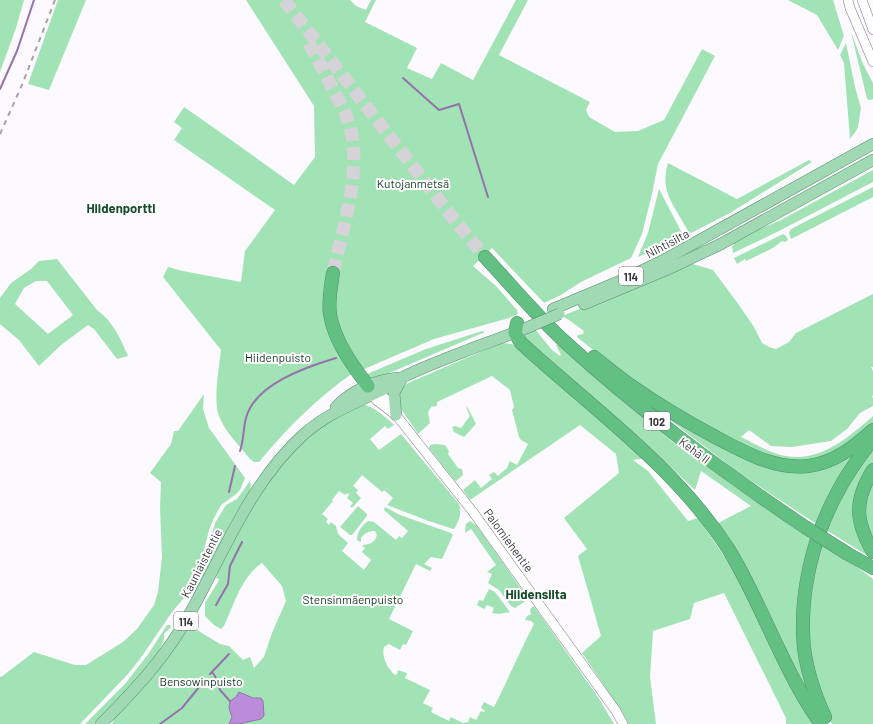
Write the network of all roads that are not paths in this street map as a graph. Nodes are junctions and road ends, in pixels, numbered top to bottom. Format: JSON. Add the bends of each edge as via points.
{"nodes":[{"id":1,"x":848,"y":0,"type":"edge"},
{"id":2,"x":862,"y":0,"type":"edge"},
{"id":3,"x":873,"y":30,"type":"edge"},
{"id":4,"x":873,"y":62,"type":"edge"},
{"id":5,"x":873,"y":144,"type":"edge"},
{"id":6,"x":873,"y":160,"type":"edge"},
{"id":7,"x":485,"y":257,"type":"tunnel mouth"},
{"id":8,"x":333,"y":273,"type":"tunnel mouth"},
{"id":9,"x":523,"y":298,"type":"junction"},
{"id":10,"x":556,"y":311,"type":"junction"},
{"id":11,"x":522,"y":326,"type":"junction"},
{"id":12,"x":403,"y":377,"type":"junction"},
{"id":13,"x":372,"y":390,"type":"junction"},
{"id":14,"x":396,"y":414,"type":"junction"},
{"id":15,"x":873,"y":430,"type":"edge"},
{"id":16,"x":873,"y":439,"type":"edge"},
{"id":17,"x":873,"y":470,"type":"edge"},
{"id":18,"x":873,"y":552,"type":"edge"},
{"id":19,"x":870,"y":567,"type":"edge"},
{"id":20,"x":101,"y":724,"type":"edge"},
{"id":21,"x":623,"y":724,"type":"edge"},
{"id":22,"x":821,"y":724,"type":"edge"},
{"id":23,"x":828,"y":724,"type":"edge"}],
"edges":[{"from":1,"to":4,"type":"street"},
{"from":2,"to":3,"type":"street"},
{"from":5,"to":10,"type":"main road","name":"Nihtisilta","number":"114","via":[[662,261]]},
{"from":6,"to":10,"type":"main road","name":"Nihtisilta","number":"114","via":[[710,250],[666,270]]},
{"from":7,"to":9,"type":"highway","name":"Kehä II","number":"102"},
{"from":8,"to":13,"type":"highway","via":[[330,313],[333,328],[343,348]]},
{"from":9,"to":15,"type":"highway","via":[[631,386],[701,429],[763,460],[794,467],[819,464],[846,452]]},
{"from":9,"to":19,"type":"highway","name":"Kehä II","number":"102","bridge":true,"via":[[563,340],[620,391],[703,456],[804,527]]},
{"from":10,"to":11,"type":"main road","name":"Nihtisilta","number":"114","bridge":true},
{"from":11,"to":12,"type":"main road","name":"Nihtisilta","number":"114"},
{"from":11,"to":22,"type":"highway","via":[[521,343],[662,468],[703,514],[729,550],[801,691]]},
{"from":12,"to":13,"type":"main road","name":"Nihtisilta","number":"114","via":[[388,379]]},
{"from":12,"to":14,"type":"main road","via":[[394,393]]},
{"from":13,"to":14,"type":"street","name":"Palomiehentie","via":[[383,406]]},
{"from":13,"to":20,"type":"main road","name":"Kauniaistentie","number":"114","via":[[343,400],[302,436],[263,480],[241,514],[189,616],[170,647],[137,687]]},
{"from":14,"to":21,"type":"street","name":"Palomiehentie","via":[[478,518]]},
{"from":16,"to":23,"type":"highway","via":[[835,495],[809,568],[804,608],[804,648],[812,685]]},
{"from":17,"to":18,"type":"highway","via":[[864,486],[858,510],[862,532]]}]}
